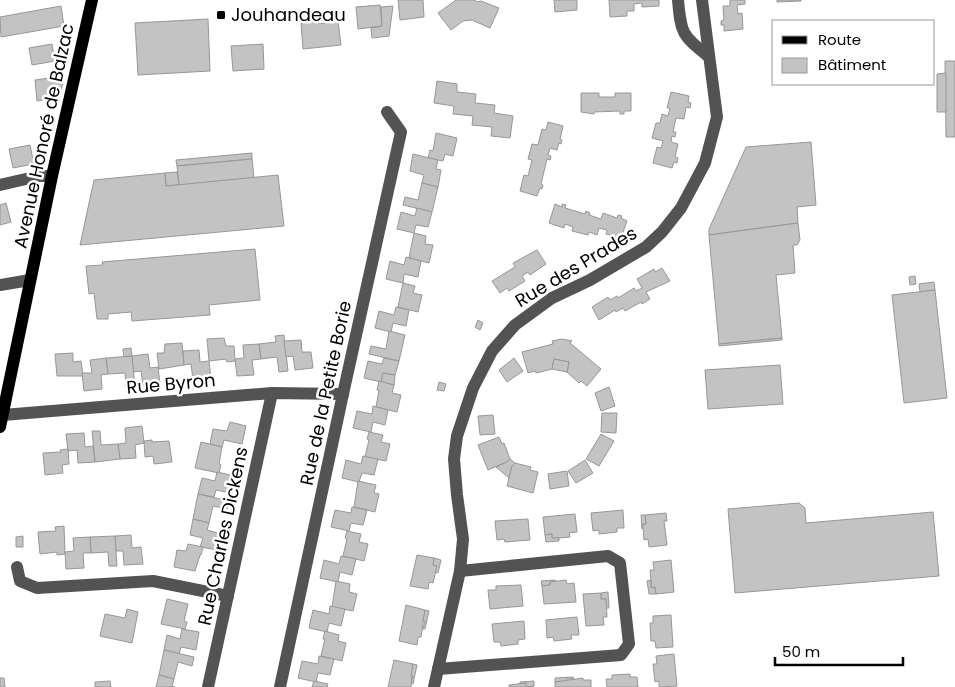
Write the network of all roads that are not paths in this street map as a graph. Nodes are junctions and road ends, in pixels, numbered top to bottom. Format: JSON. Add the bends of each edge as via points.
{"nodes":[{"id":1,"x":92,"y":0,"type":"edge"},
{"id":2,"x":678,"y":0,"type":"edge"},
{"id":3,"x":702,"y":0,"type":"edge"},
{"id":4,"x":708,"y":56,"type":"junction"},
{"id":5,"x":387,"y":112,"type":"dead end"},
{"id":6,"x":52,"y":176,"type":"junction"},
{"id":7,"x":0,"y":185,"type":"edge"},
{"id":8,"x":30,"y":280,"type":"junction"},
{"id":9,"x":0,"y":286,"type":"edge"},
{"id":10,"x":272,"y":393,"type":"junction"},
{"id":11,"x":343,"y":394,"type":"junction"},
{"id":12,"x":1,"y":421,"type":"edge"},
{"id":13,"x":17,"y":567,"type":"dead end"},
{"id":14,"x":460,"y":572,"type":"junction"},
{"id":15,"x":228,"y":596,"type":"junction"},
{"id":16,"x":438,"y":669,"type":"junction"},
{"id":17,"x":208,"y":687,"type":"edge"},
{"id":18,"x":280,"y":687,"type":"edge"},
{"id":19,"x":434,"y":687,"type":"edge"}],
"edges":[{"from":1,"to":6,"type":"main road","name":"Avenue Honoré de Balzac"},
{"from":2,"to":4,"type":"street","via":[[683,34]]},
{"from":3,"to":4,"type":"street","name":"Rue des Prades"},
{"from":4,"to":14,"type":"street","name":"Rue des Prades","via":[[717,117],[705,163],[681,208],[646,247],[552,298],[515,325],[492,352],[473,388],[457,436],[454,459],[463,539]]},
{"from":5,"to":11,"type":"street","name":"Rue de la Petite Borie","via":[[402,132]]},
{"from":6,"to":7,"type":"street"},
{"from":6,"to":8,"type":"main road","name":"Avenue Honoré de Balzac"},
{"from":8,"to":9,"type":"street"},
{"from":8,"to":12,"type":"main road","name":"Avenue Honoré de Balzac"},
{"from":10,"to":11,"type":"street","name":"Rue Byron"},
{"from":10,"to":12,"type":"street","name":"Rue Byron"},
{"from":10,"to":15,"type":"street","name":"Rue Charles Dickens"},
{"from":11,"to":18,"type":"street","name":"Rue de la Petite Borie"},
{"from":13,"to":15,"type":"street","via":[[20,580],[37,588],[153,582]]},
{"from":14,"to":16,"type":"street","name":"Rue des Prades"},
{"from":14,"to":16,"type":"street","via":[[608,556],[620,563],[629,644],[621,655]]},
{"from":15,"to":17,"type":"street","name":"Rue Charles Dickens"},
{"from":16,"to":19,"type":"street","name":"Rue des Prades"}]}
